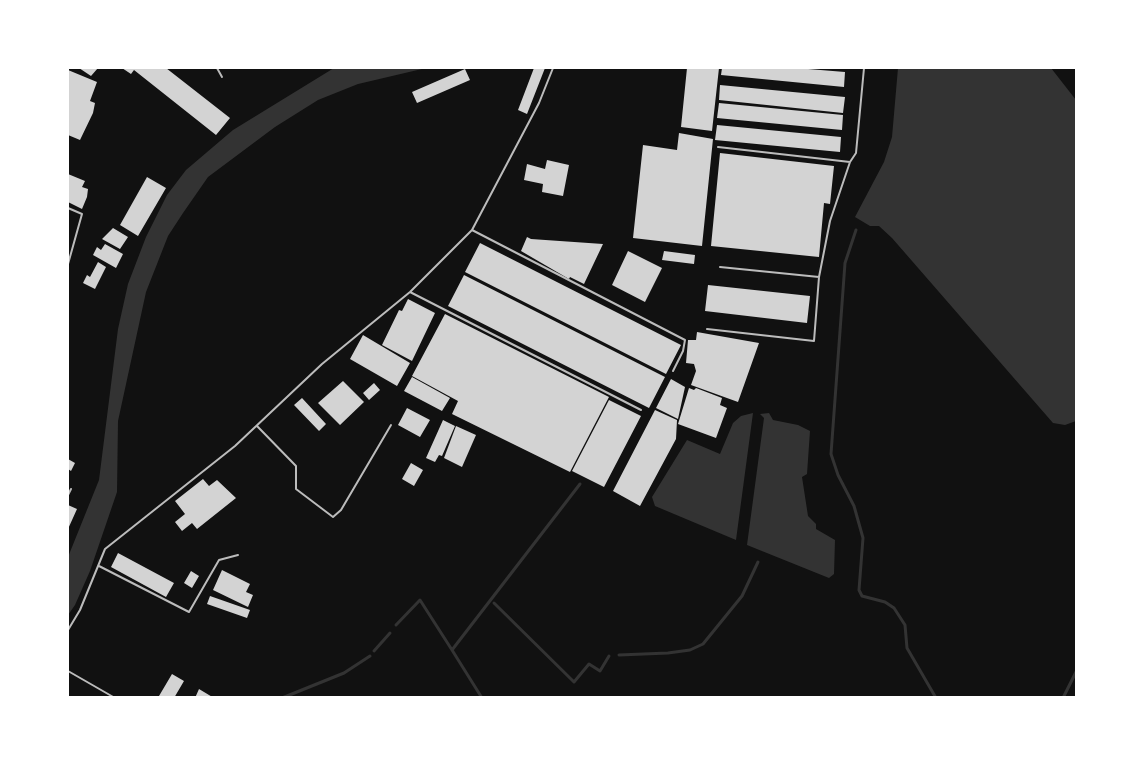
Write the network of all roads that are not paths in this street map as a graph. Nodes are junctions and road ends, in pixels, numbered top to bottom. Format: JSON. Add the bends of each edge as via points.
{"nodes":[{"id":1,"x":217,"y":68,"type":"edge"},
{"id":2,"x":553,"y":68,"type":"edge"},
{"id":3,"x":864,"y":68,"type":"edge"},
{"id":4,"x":222,"y":77,"type":"dead end"},
{"id":5,"x":718,"y":147,"type":"dead end"},
{"id":6,"x":850,"y":162,"type":"junction"},
{"id":7,"x":68,"y":208,"type":"edge"},
{"id":8,"x":472,"y":230,"type":"junction"},
{"id":9,"x":68,"y":264,"type":"edge"},
{"id":10,"x":720,"y":267,"type":"dead end"},
{"id":11,"x":819,"y":277,"type":"junction"},
{"id":12,"x":410,"y":292,"type":"junction"},
{"id":13,"x":707,"y":329,"type":"dead end"},
{"id":14,"x":673,"y":371,"type":"dead end"},
{"id":15,"x":641,"y":410,"type":"dead end"},
{"id":16,"x":391,"y":425,"type":"dead end"},
{"id":17,"x":257,"y":426,"type":"junction"},
{"id":18,"x":71,"y":489,"type":"dead end"},
{"id":19,"x":68,"y":495,"type":"edge"},
{"id":20,"x":238,"y":555,"type":"dead end"},
{"id":21,"x":99,"y":566,"type":"junction"},
{"id":22,"x":68,"y":630,"type":"edge"},
{"id":23,"x":68,"y":671,"type":"edge"},
{"id":24,"x":115,"y":698,"type":"edge"}],
"edges":[{"from":1,"to":4,"type":"lane"},
{"from":2,"to":8,"type":"lane","via":[[539,103]]},
{"from":3,"to":6,"type":"lane","via":[[856,153]]},
{"from":5,"to":6,"type":"lane"},
{"from":6,"to":11,"type":"lane","via":[[830,221]]},
{"from":7,"to":9,"type":"lane","via":[[82,214]]},
{"from":8,"to":12,"type":"lane"},
{"from":8,"to":14,"type":"lane","via":[[685,340]]},
{"from":10,"to":11,"type":"lane"},
{"from":11,"to":13,"type":"lane","via":[[814,341]]},
{"from":12,"to":15,"type":"lane"},
{"from":12,"to":17,"type":"lane","via":[[337,351]]},
{"from":16,"to":17,"type":"lane","via":[[341,510],[333,517],[296,489],[296,466]]},
{"from":17,"to":21,"type":"lane","via":[[105,549]]},
{"from":18,"to":19,"type":"lane"},
{"from":20,"to":21,"type":"lane","via":[[219,560],[189,612]]},
{"from":21,"to":22,"type":"lane"},
{"from":23,"to":24,"type":"lane"}]}
